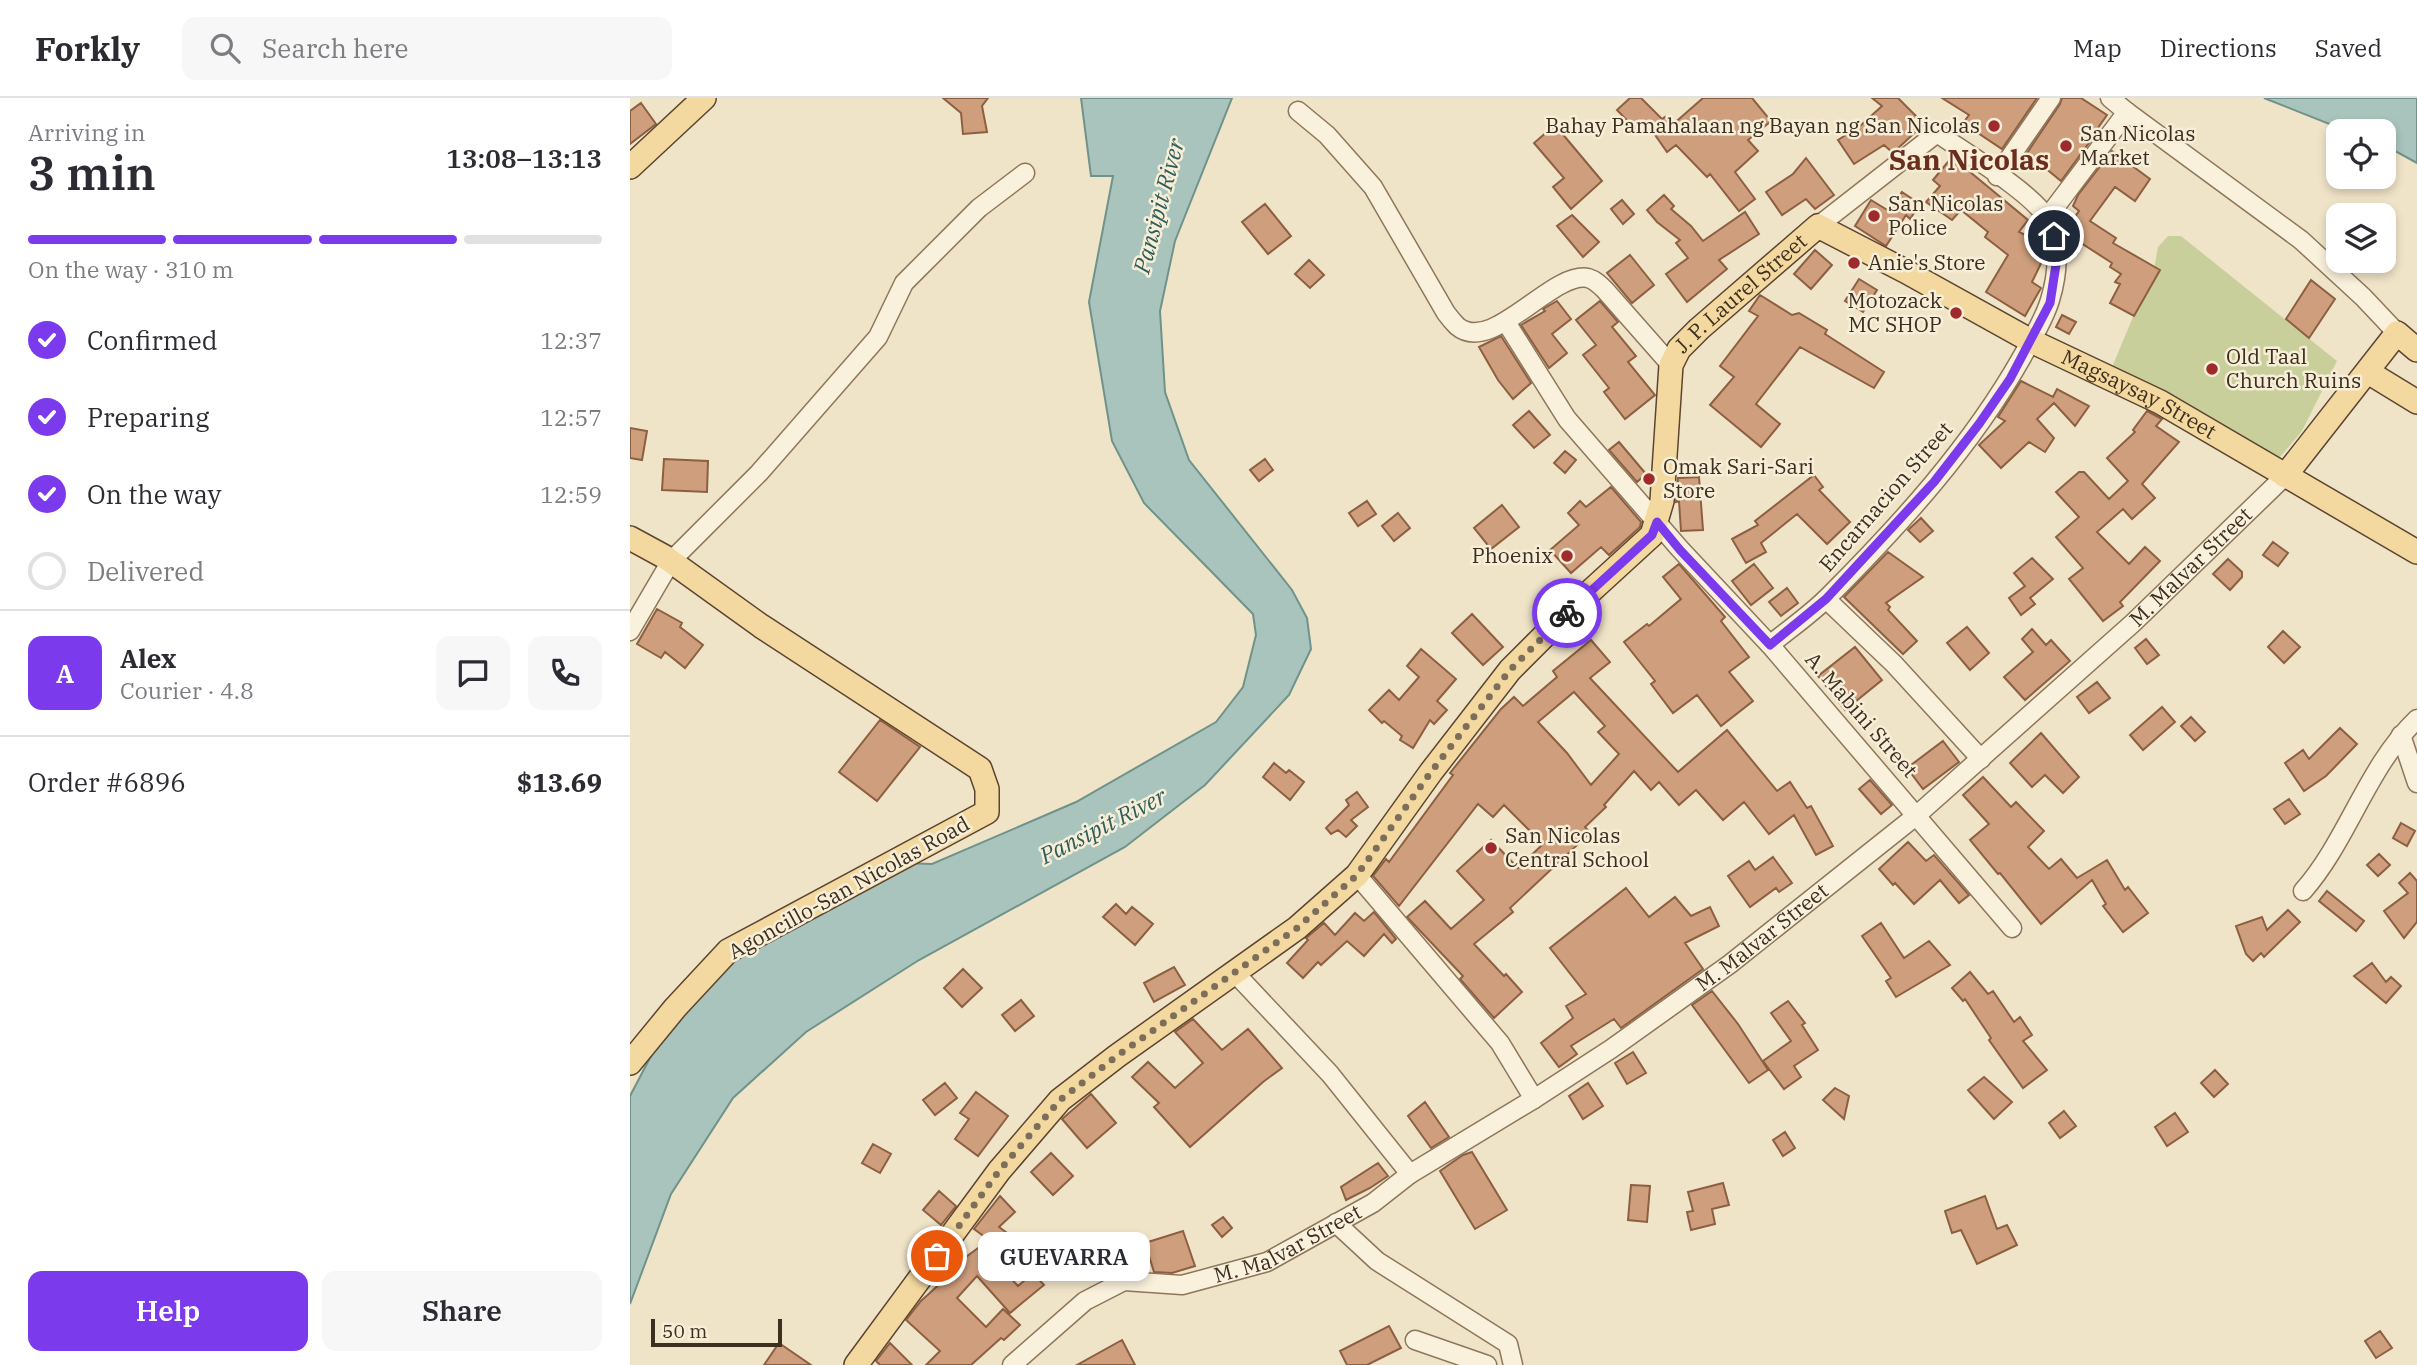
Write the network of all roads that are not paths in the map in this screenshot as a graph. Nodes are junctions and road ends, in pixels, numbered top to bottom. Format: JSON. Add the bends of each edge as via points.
{"nodes":[{"id":1,"x":704,"y":98,"type":"edge"},
{"id":2,"x":2051,"y":98,"type":"edge"},
{"id":3,"x":2110,"y":98,"type":"edge"},
{"id":4,"x":1298,"y":111,"type":"dead end"},
{"id":5,"x":2127,"y":113,"type":"junction"},
{"id":6,"x":630,"y":167,"type":"edge"},
{"id":7,"x":1025,"y":173,"type":"dead end"},
{"id":8,"x":1997,"y":176,"type":"junction"},
{"id":9,"x":2047,"y":218,"type":"junction"},
{"id":10,"x":1818,"y":226,"type":"junction"},
{"id":11,"x":1506,"y":322,"type":"junction"},
{"id":12,"x":2397,"y":333,"type":"junction"},
{"id":13,"x":2031,"y":341,"type":"junction"},
{"id":14,"x":2417,"y":350,"type":"edge"},
{"id":15,"x":1671,"y":365,"type":"junction"},
{"id":16,"x":2368,"y":372,"type":"junction"},
{"id":17,"x":2417,"y":402,"type":"edge"},
{"id":18,"x":2285,"y":476,"type":"junction"},
{"id":19,"x":1657,"y":522,"type":"junction"},
{"id":20,"x":630,"y":538,"type":"edge"},
{"id":21,"x":2417,"y":552,"type":"edge"},
{"id":22,"x":671,"y":561,"type":"junction"},
{"id":23,"x":1826,"y":599,"type":"junction"},
{"id":24,"x":630,"y":631,"type":"edge"},
{"id":25,"x":1770,"y":645,"type":"junction"},
{"id":26,"x":2417,"y":719,"type":"edge"},
{"id":27,"x":2401,"y":735,"type":"junction"},
{"id":28,"x":1981,"y":759,"type":"junction"},
{"id":29,"x":2417,"y":783,"type":"edge"},
{"id":30,"x":1917,"y":814,"type":"junction"},
{"id":31,"x":1357,"y":875,"type":"junction"},
{"id":32,"x":2304,"y":891,"type":"dead end"},
{"id":33,"x":2012,"y":928,"type":"dead end"},
{"id":34,"x":1235,"y":973,"type":"junction"},
{"id":35,"x":630,"y":1063,"type":"edge"},
{"id":36,"x":1534,"y":1100,"type":"junction"},
{"id":37,"x":1410,"y":1174,"type":"junction"},
{"id":38,"x":1336,"y":1223,"type":"junction"},
{"id":39,"x":1415,"y":1340,"type":"dead end"},
{"id":40,"x":856,"y":1365,"type":"edge"},
{"id":41,"x":1012,"y":1365,"type":"edge"},
{"id":42,"x":1487,"y":1365,"type":"edge"},
{"id":43,"x":1513,"y":1365,"type":"edge"}],
"edges":[{"from":1,"to":6,"type":"main road"},
{"from":2,"to":8,"type":"street"},
{"from":3,"to":5,"type":"street"},
{"from":4,"to":11,"type":"street","via":[[1328,135],[1373,187],[1458,327],[1470,332]]},
{"from":5,"to":9,"type":"street"},
{"from":5,"to":12,"type":"street","via":[[2301,240]]},
{"from":7,"to":22,"type":"street","via":[[979,208],[904,283],[878,337],[759,473]]},
{"from":8,"to":9,"type":"street","via":[[2033,201]]},
{"from":8,"to":10,"type":"street","name":"J. P. Laurel Street","via":[[1937,133]]},
{"from":9,"to":13,"type":"street","name":"Encarnacion Street","via":[[2057,258],[2055,280],[2050,303]]},
{"from":10,"to":13,"type":"main road","name":"Magsaysay Street"},
{"from":10,"to":15,"type":"main road","name":"J. P. Laurel Street","via":[[1699,329],[1679,349]]},
{"from":11,"to":15,"type":"street","via":[[1564,283],[1586,278],[1605,290]]},
{"from":11,"to":19,"type":"street","name":"A. Mabini Street","via":[[1567,419]]},
{"from":12,"to":14,"type":"main road"},
{"from":12,"to":16,"type":"main road","name":"M. Malvar Street"},
{"from":13,"to":18,"type":"main road","name":"Magsaysay Street","via":[[2160,402]]},
{"from":13,"to":23,"type":"street","name":"Encarnacion Street","via":[[2010,379],[1934,482]]},
{"from":15,"to":19,"type":"main road","name":"J. P. Laurel Street"},
{"from":16,"to":17,"type":"main road"},
{"from":16,"to":18,"type":"main road","name":"M. Malvar Street"},
{"from":18,"to":21,"type":"main road","name":"Magsaysay Street"},
{"from":18,"to":28,"type":"street","name":"M. Malvar Street","via":[[2133,623]]},
{"from":19,"to":25,"type":"street","name":"A. Mabini Street"},
{"from":19,"to":31,"type":"main road","name":"J. P. Laurel Street","via":[[1652,535],[1510,670]]},
{"from":20,"to":22,"type":"main road","name":"Agoncillo-San Nicolas Road"},
{"from":22,"to":24,"type":"street"},
{"from":22,"to":35,"type":"main road","name":"Agoncillo-San Nicolas Road","via":[[761,626],[980,769],[988,812],[728,951]]},
{"from":23,"to":25,"type":"street","name":"Encarnacion Street"},
{"from":23,"to":28,"type":"street","via":[[1894,664]]},
{"from":25,"to":30,"type":"street","name":"A. Mabini Street"},
{"from":26,"to":27,"type":"street"},
{"from":27,"to":29,"type":"street"},
{"from":27,"to":32,"type":"street","via":[[2322,871]]},
{"from":28,"to":30,"type":"street","name":"M. Malvar Street"},
{"from":30,"to":33,"type":"street","name":"A. Mabini Street"},
{"from":30,"to":36,"type":"street","name":"M. Malvar Street","via":[[1730,964]]},
{"from":31,"to":34,"type":"main road","name":"J. P. Laurel Street","via":[[1297,928]]},
{"from":31,"to":36,"type":"street","via":[[1500,1043]]},
{"from":34,"to":37,"type":"street","via":[[1330,1074]]},
{"from":34,"to":40,"type":"main road","name":"J. P. Laurel Street","via":[[1060,1100],[999,1171]]},
{"from":36,"to":37,"type":"street","name":"M. Malvar Street"},
{"from":37,"to":38,"type":"street","name":"M. Malvar Street","via":[[1373,1203]]},
{"from":38,"to":41,"type":"street","name":"M. Malvar Street","via":[[1267,1262],[1182,1285],[1124,1281],[1085,1301]]},
{"from":38,"to":43,"type":"street","via":[[1377,1261],[1508,1344]]},
{"from":39,"to":42,"type":"street"}]}
